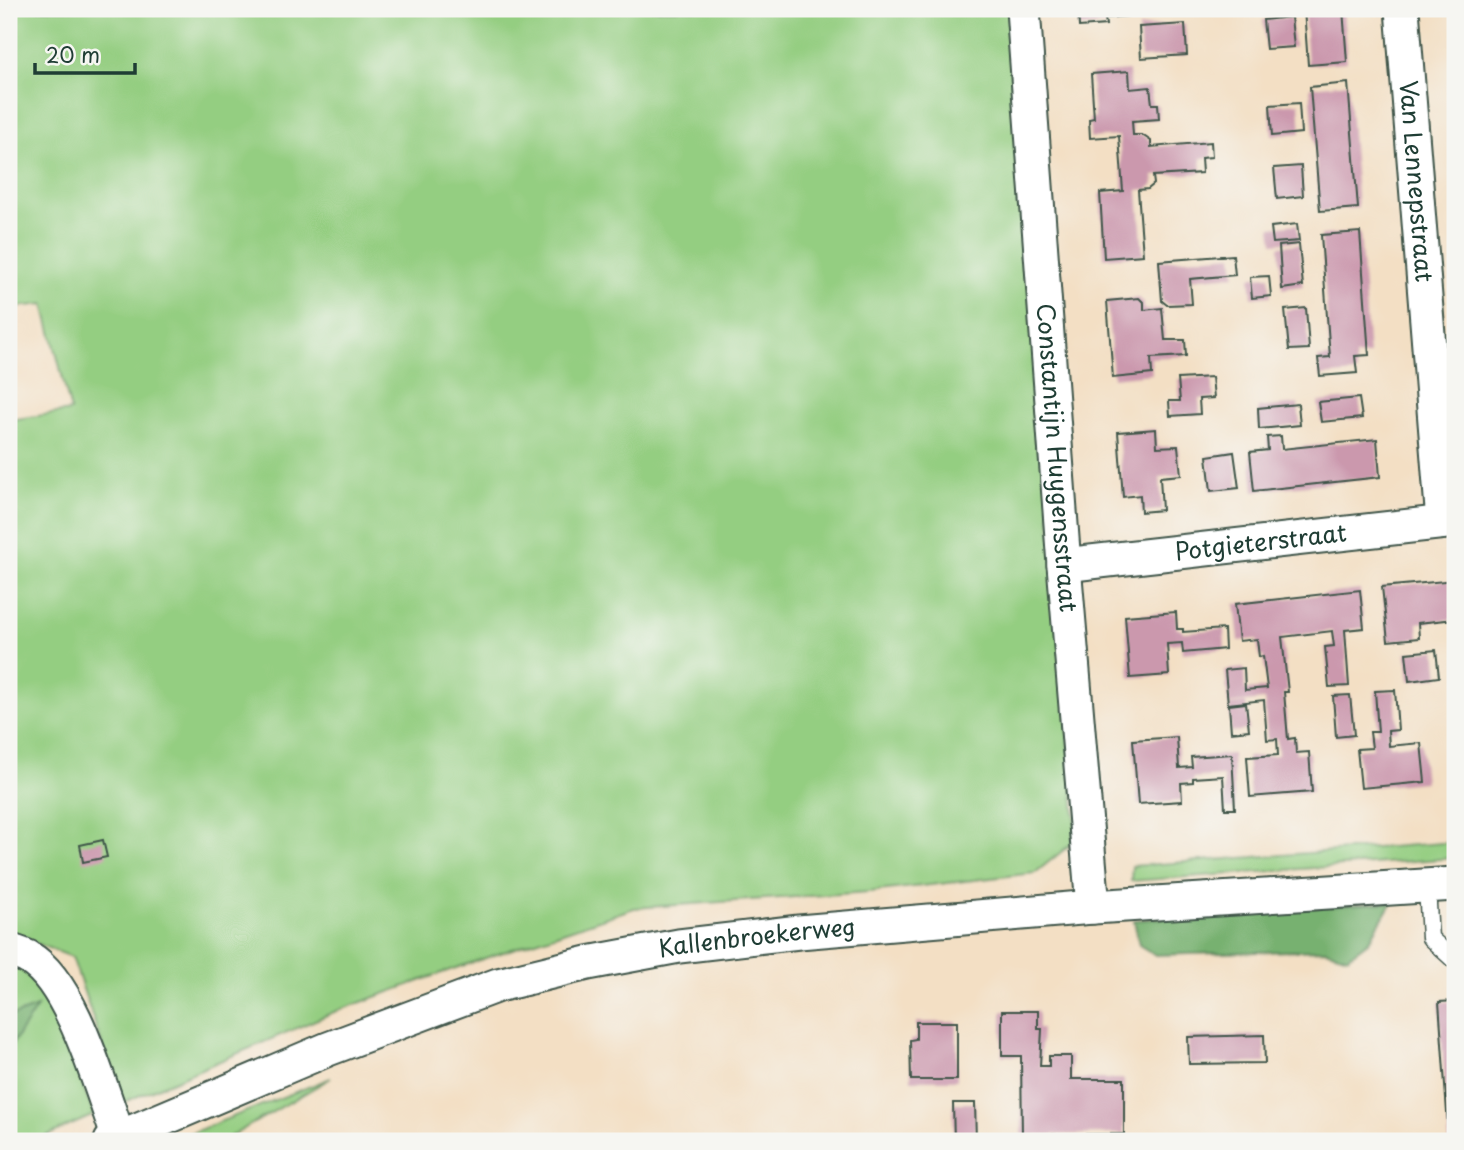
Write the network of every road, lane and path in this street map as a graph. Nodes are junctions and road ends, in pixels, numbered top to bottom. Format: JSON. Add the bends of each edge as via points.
{"nodes":[{"id":1,"x":1023,"y":9,"type":"edge"},
{"id":2,"x":1402,"y":9,"type":"edge"},
{"id":3,"x":1449,"y":522,"type":"edge"},
{"id":4,"x":1064,"y":565,"type":"junction"},
{"id":5,"x":1441,"y":886,"type":"edge"},
{"id":6,"x":1093,"y":907,"type":"junction"},
{"id":7,"x":9,"y":950,"type":"edge"},
{"id":8,"x":1455,"y":961,"type":"edge"},
{"id":9,"x":115,"y":1140,"type":"edge"}],
"edges":[{"from":1,"to":4,"type":"street","name":"Constantijn Huygensstraat"},
{"from":2,"to":3,"type":"street","name":"Van Lennepstraat"},
{"from":3,"to":4,"type":"street","name":"Potgieterstraat"},
{"from":4,"to":6,"type":"street","name":"Constantijn Huygensstraat"},
{"from":5,"to":6,"type":"street","name":"Kallenbroekerweg"},
{"from":5,"to":8,"type":"lane","name":"Kallenbroekerweg","via":[[1430,938]]},
{"from":6,"to":9,"type":"street","name":"Kallenbroekerweg","via":[[679,946],[549,972],[414,1015]]},
{"from":7,"to":9,"type":"street","name":"Kallenbroekerweg","via":[[30,958],[55,982],[73,1013]]}]}
